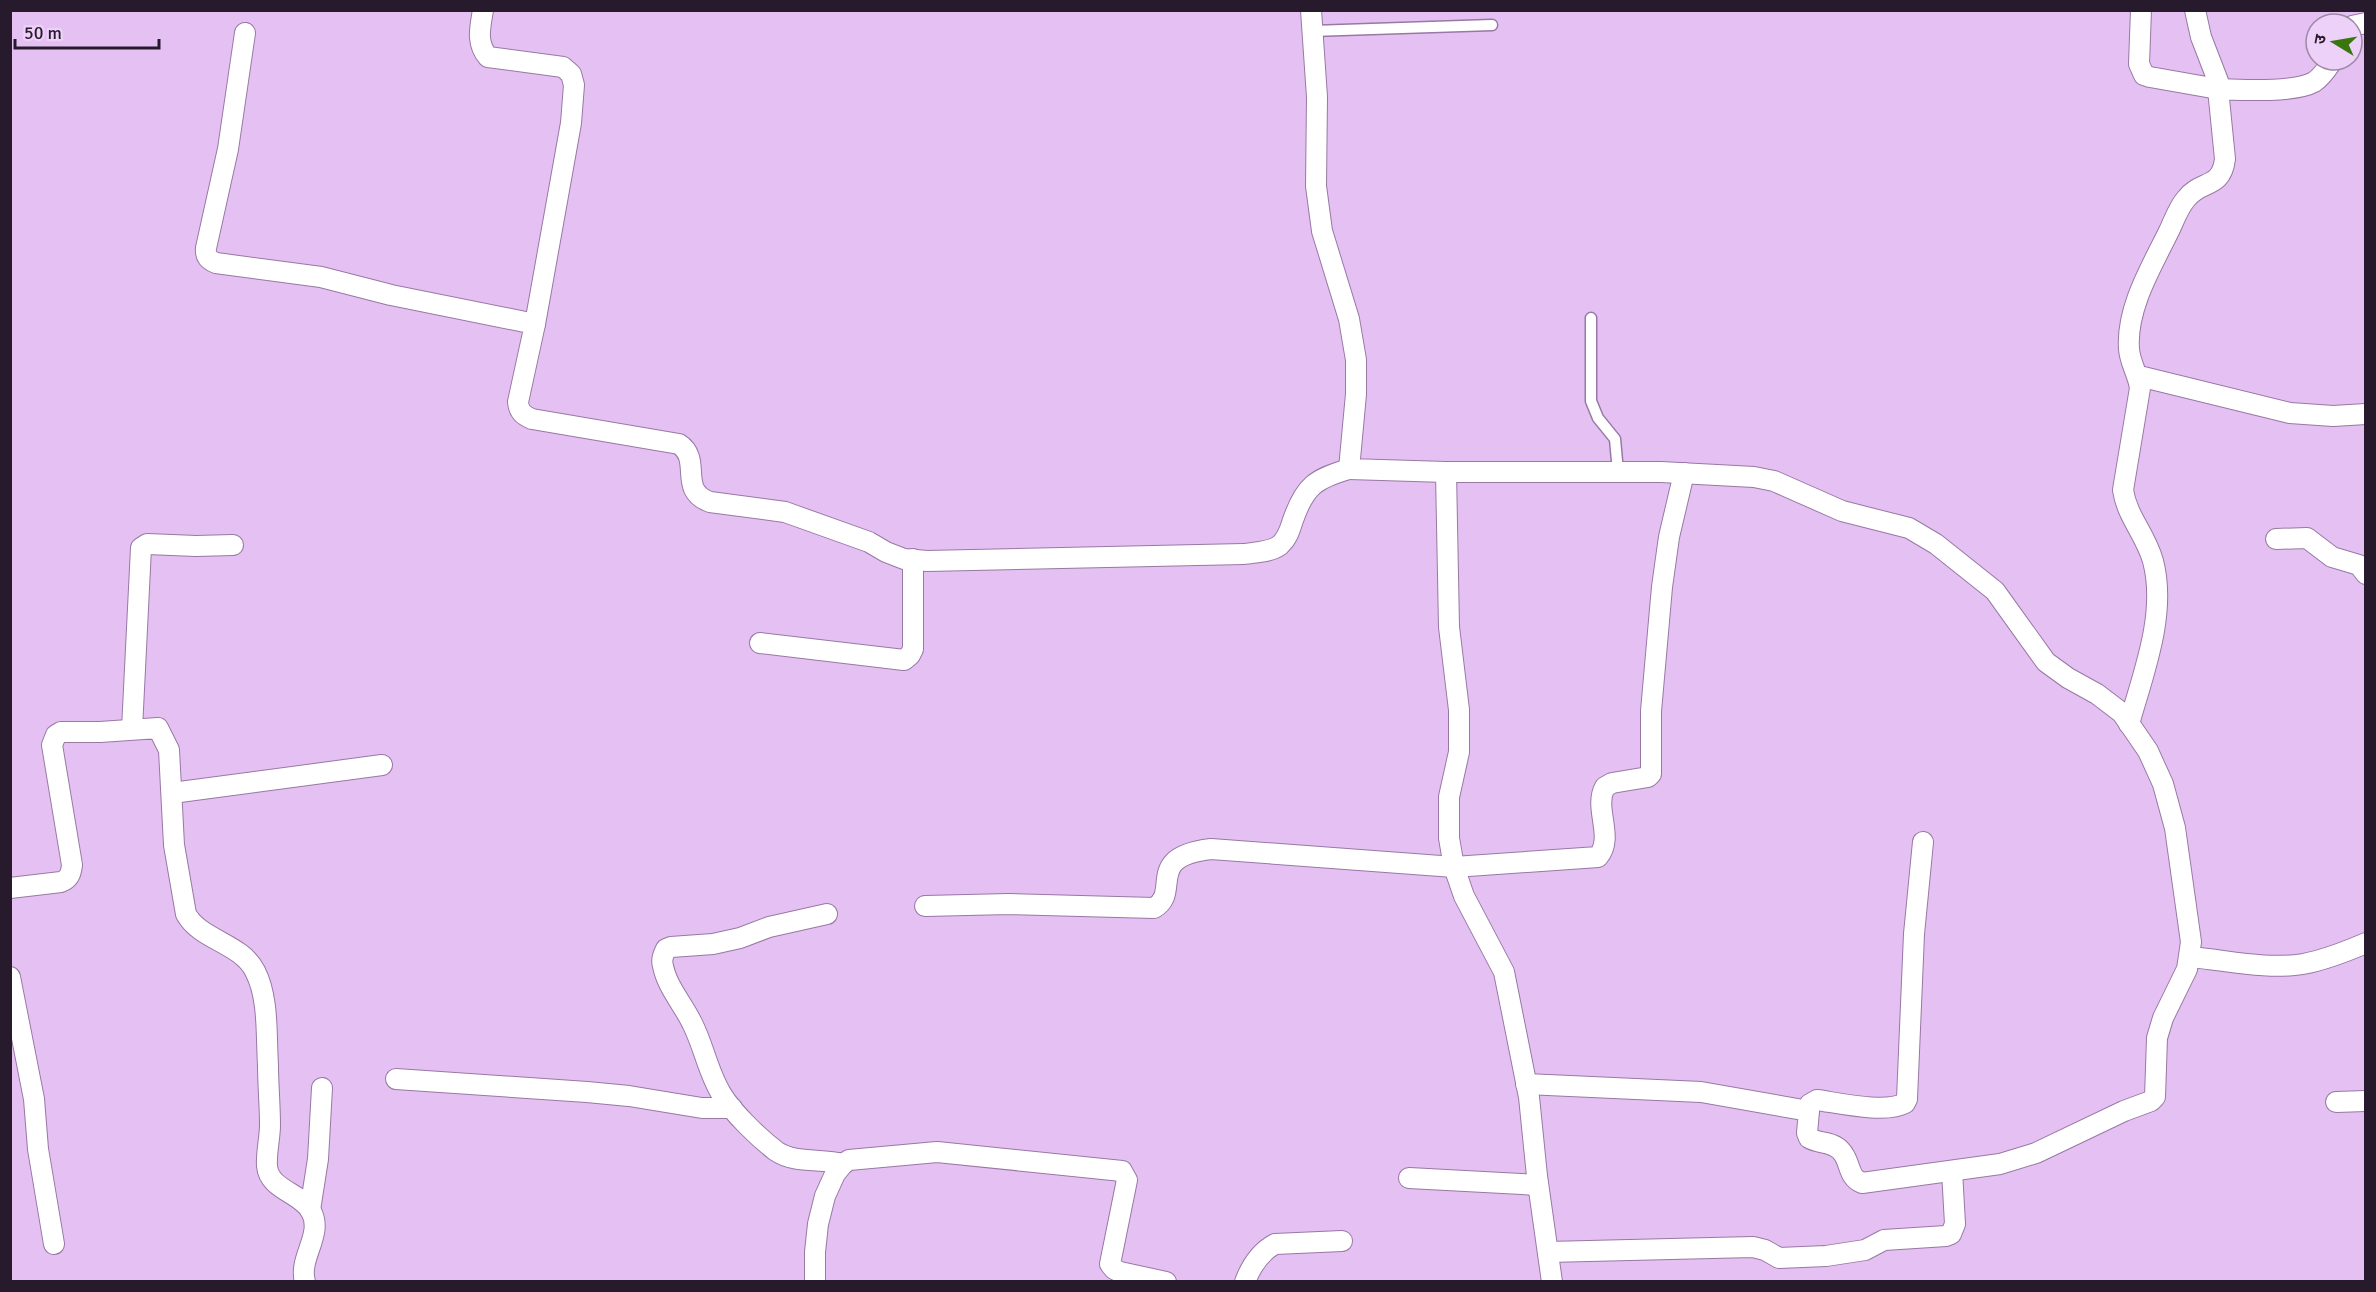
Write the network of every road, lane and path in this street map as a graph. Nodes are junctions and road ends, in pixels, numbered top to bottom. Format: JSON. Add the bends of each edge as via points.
{"nodes":[{"id":1,"x":483,"y":10,"type":"edge"},
{"id":2,"x":1311,"y":10,"type":"edge"},
{"id":3,"x":2141,"y":10,"type":"edge"},
{"id":4,"x":2195,"y":10,"type":"edge"},
{"id":5,"x":1492,"y":25,"type":"dead end"},
{"id":6,"x":1312,"y":31,"type":"junction"},
{"id":7,"x":244,"y":33,"type":"dead end"},
{"id":8,"x":2322,"y":72,"type":"edge"},
{"id":9,"x":2218,"y":88,"type":"junction"},
{"id":10,"x":1591,"y":318,"type":"dead end"},
{"id":11,"x":535,"y":324,"type":"junction"},
{"id":12,"x":2139,"y":376,"type":"junction"},
{"id":13,"x":2366,"y":414,"type":"edge"},
{"id":14,"x":1348,"y":469,"type":"junction"},
{"id":15,"x":1446,"y":472,"type":"junction"},
{"id":16,"x":1618,"y":472,"type":"junction"},
{"id":17,"x":1684,"y":473,"type":"junction"},
{"id":18,"x":2276,"y":539,"type":"dead end"},
{"id":19,"x":233,"y":544,"type":"dead end"},
{"id":20,"x":913,"y":559,"type":"junction"},
{"id":21,"x":2366,"y":574,"type":"edge"},
{"id":22,"x":760,"y":643,"type":"dead end"},
{"id":23,"x":2129,"y":724,"type":"junction"},
{"id":24,"x":132,"y":729,"type":"junction"},
{"id":25,"x":382,"y":765,"type":"dead end"},
{"id":26,"x":172,"y":793,"type":"junction"},
{"id":27,"x":1923,"y":842,"type":"dead end"},
{"id":28,"x":1454,"y":867,"type":"junction"},
{"id":29,"x":10,"y":888,"type":"edge"},
{"id":30,"x":926,"y":906,"type":"dead end"},
{"id":31,"x":827,"y":914,"type":"dead end"},
{"id":32,"x":2366,"y":944,"type":"edge"},
{"id":33,"x":2190,"y":957,"type":"junction"},
{"id":34,"x":10,"y":977,"type":"edge"},
{"id":35,"x":396,"y":1079,"type":"dead end"},
{"id":36,"x":1526,"y":1084,"type":"junction"},
{"id":37,"x":322,"y":1088,"type":"dead end"},
{"id":38,"x":2366,"y":1101,"type":"edge"},
{"id":39,"x":2336,"y":1102,"type":"dead end"},
{"id":40,"x":732,"y":1108,"type":"junction"},
{"id":41,"x":1809,"y":1111,"type":"junction"},
{"id":42,"x":843,"y":1164,"type":"junction"},
{"id":43,"x":1952,"y":1171,"type":"junction"},
{"id":44,"x":1409,"y":1178,"type":"dead end"},
{"id":45,"x":1538,"y":1185,"type":"junction"},
{"id":46,"x":310,"y":1210,"type":"junction"},
{"id":47,"x":1342,"y":1241,"type":"dead end"},
{"id":48,"x":54,"y":1244,"type":"dead end"},
{"id":49,"x":1548,"y":1252,"type":"junction"},
{"id":50,"x":305,"y":1281,"type":"edge"},
{"id":51,"x":815,"y":1281,"type":"edge"},
{"id":52,"x":1166,"y":1281,"type":"edge"},
{"id":53,"x":1245,"y":1281,"type":"edge"},
{"id":54,"x":1552,"y":1281,"type":"edge"}],
"edges":[{"from":1,"to":11,"type":"street","via":[[479,37],[481,49],[488,57],[563,67],[571,74],[574,85],[567,151]]},
{"from":2,"to":6,"type":"street"},
{"from":3,"to":9,"type":"street","via":[[2139,64],[2144,75]]},
{"from":4,"to":9,"type":"street"},
{"from":5,"to":6,"type":"lane"},
{"from":6,"to":14,"type":"street","via":[[1319,209],[1356,360]]},
{"from":7,"to":11,"type":"street","via":[[228,149],[205,254],[209,260],[321,277]]},
{"from":8,"to":9,"type":"street","via":[[2313,82],[2293,87]]},
{"from":9,"to":12,"type":"street","via":[[2224,169],[2213,183],[2198,188],[2184,201],[2150,269],[2131,325],[2129,348]]},
{"from":10,"to":16,"type":"lane","via":[[1591,401],[1615,439]]},
{"from":11,"to":20,"type":"street","via":[[518,396],[524,415],[679,444],[686,448],[693,491],[699,498],[785,512]]},
{"from":12,"to":13,"type":"street","via":[[2290,413]]},
{"from":12,"to":23,"type":"street","via":[[2123,490],[2125,504],[2154,563],[2156,609]]},
{"from":14,"to":15,"type":"street"},
{"from":14,"to":20,"type":"street","via":[[1311,485],[1302,497],[1288,535],[1280,545],[1267,551],[1170,557]]},
{"from":15,"to":16,"type":"street"},
{"from":15,"to":28,"type":"street","via":[[1449,627],[1459,710],[1459,752],[1448,814]]},
{"from":16,"to":17,"type":"street"},
{"from":17,"to":23,"type":"street","via":[[1754,477],[1842,511],[1910,528],[1995,591],[2046,662],[2097,694],[2122,713]]},
{"from":17,"to":28,"type":"street","via":[[1662,587],[1651,711],[1651,774],[1605,787],[1601,798],[1605,843],[1599,857]]},
{"from":18,"to":21,"type":"street","via":[[2307,538],[2332,558],[2359,565]]},
{"from":19,"to":24,"type":"street","via":[[147,544],[141,548]]},
{"from":20,"to":22,"type":"street","via":[[913,649],[904,660]]},
{"from":23,"to":33,"type":"street","via":[[2148,751],[2163,784],[2175,828]]},
{"from":24,"to":26,"type":"street","via":[[151,727],[161,731],[169,750]]},
{"from":24,"to":29,"type":"street","via":[[56,735],[52,745],[71,873],[61,882]]},
{"from":25,"to":26,"type":"street"},
{"from":26,"to":46,"type":"street","via":[[174,845],[186,914],[198,927],[239,953],[254,968],[261,983],[266,1022],[269,1173]]},
{"from":27,"to":41,"type":"street","via":[[1914,934],[1907,1099],[1898,1106],[1858,1107],[1817,1100],[1810,1104]]},
{"from":28,"to":30,"type":"street","via":[[1211,849],[1194,851],[1174,862],[1163,899],[1154,908]]},
{"from":28,"to":36,"type":"street","via":[[1464,896],[1504,972]]},
{"from":31,"to":40,"type":"street","via":[[713,944],[671,947],[663,955],[665,974],[692,1023],[712,1077]]},
{"from":32,"to":33,"type":"street","via":[[2301,964]]},
{"from":33,"to":43,"type":"street","via":[[2157,1038],[2156,1091],[2151,1101],[2036,1153],[2000,1164]]},
{"from":34,"to":48,"type":"street","via":[[34,1099]]},
{"from":35,"to":40,"type":"street","via":[[587,1092],[692,1107]]},
{"from":36,"to":41,"type":"street","via":[[1701,1092]]},
{"from":36,"to":45,"type":"street"},
{"from":37,"to":46,"type":"street"},
{"from":38,"to":39,"type":"street"},
{"from":40,"to":42,"type":"street","via":[[787,1157]]},
{"from":41,"to":43,"type":"street","via":[[1809,1138],[1844,1153],[1855,1180],[1872,1182]]},
{"from":42,"to":51,"type":"street","via":[[825,1196],[818,1224]]},
{"from":42,"to":52,"type":"street","via":[[858,1158],[937,1152],[1122,1171],[1127,1180],[1110,1264],[1120,1272]]},
{"from":43,"to":49,"type":"street","via":[[1955,1224],[1946,1236],[1884,1240],[1865,1250],[1815,1257],[1779,1258],[1753,1247]]},
{"from":44,"to":45,"type":"street"},
{"from":45,"to":49,"type":"street"},
{"from":46,"to":50,"type":"street","via":[[314,1230],[304,1267]]},
{"from":47,"to":53,"type":"street","via":[[1275,1244],[1258,1258]]},
{"from":49,"to":54,"type":"street"}]}
